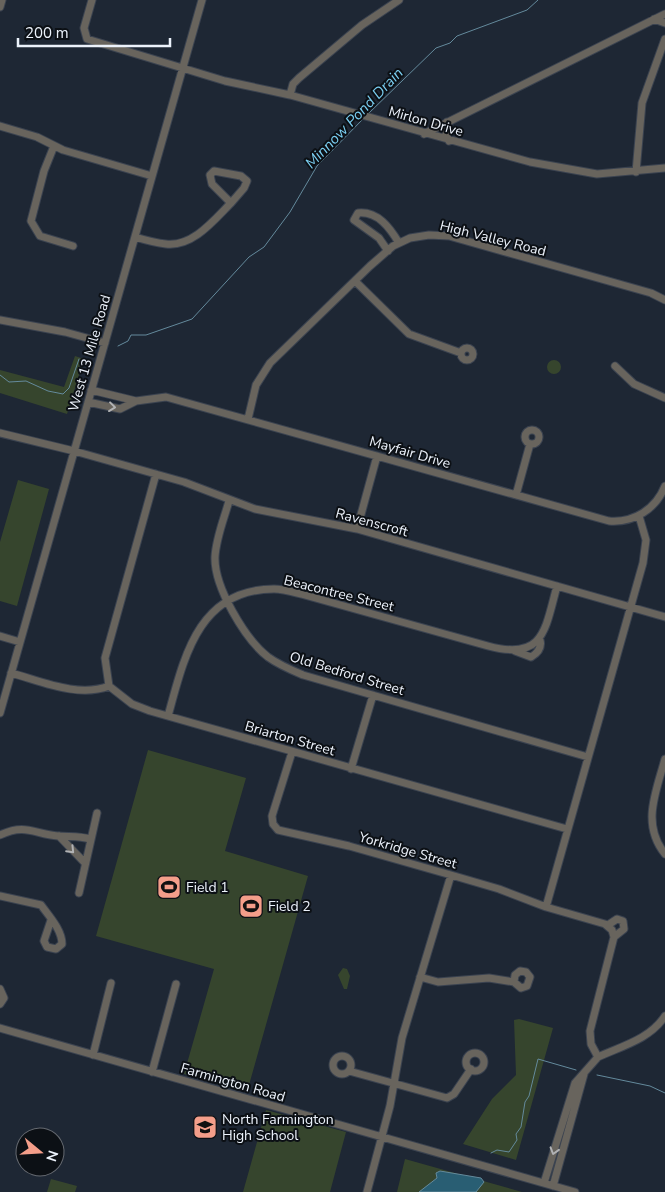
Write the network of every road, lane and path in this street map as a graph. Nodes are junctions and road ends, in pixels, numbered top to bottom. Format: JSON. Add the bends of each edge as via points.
{"nodes":[{"id":1,"x":2,"y":0,"type":"edge"},
{"id":2,"x":92,"y":0,"type":"edge"},
{"id":3,"x":202,"y":0,"type":"edge"},
{"id":4,"x":399,"y":0,"type":"edge"},
{"id":5,"x":0,"y":7,"type":"edge"},
{"id":6,"x":665,"y":14,"type":"edge"},
{"id":7,"x":653,"y":19,"type":"junction"},
{"id":8,"x":665,"y":23,"type":"edge"},
{"id":9,"x":665,"y":39,"type":"edge"},
{"id":10,"x":182,"y":70,"type":"junction"},
{"id":11,"x":290,"y":96,"type":"junction"},
{"id":12,"x":447,"y":122,"type":"junction"},
{"id":13,"x":0,"y":126,"type":"edge"},
{"id":14,"x":424,"y":134,"type":"junction"},
{"id":15,"x":449,"y":141,"type":"junction"},
{"id":16,"x":54,"y":146,"type":"junction"},
{"id":17,"x":665,"y":168,"type":"edge"},
{"id":18,"x":636,"y":172,"type":"junction"},
{"id":19,"x":152,"y":176,"type":"junction"},
{"id":20,"x":231,"y":203,"type":"junction"},
{"id":21,"x":135,"y":237,"type":"junction"},
{"id":22,"x":399,"y":243,"type":"junction"},
{"id":23,"x":73,"y":246,"type":"dead end"},
{"id":24,"x":388,"y":251,"type":"junction"},
{"id":25,"x":355,"y":281,"type":"junction"},
{"id":26,"x":665,"y":300,"type":"edge"},
{"id":27,"x":0,"y":320,"type":"edge"},
{"id":28,"x":105,"y":343,"type":"junction"},
{"id":29,"x":461,"y":353,"type":"dead end"},
{"id":30,"x":615,"y":366,"type":"dead end"},
{"id":31,"x":91,"y":390,"type":"junction"},
{"id":32,"x":665,"y":398,"type":"edge"},
{"id":33,"x":88,"y":402,"type":"junction"},
{"id":34,"x":136,"y":402,"type":"junction"},
{"id":35,"x":248,"y":419,"type":"junction"},
{"id":36,"x":0,"y":433,"type":"edge"},
{"id":37,"x":530,"y":444,"type":"dead end"},
{"id":38,"x":74,"y":451,"type":"junction"},
{"id":39,"x":377,"y":456,"type":"junction"},
{"id":40,"x":156,"y":474,"type":"junction"},
{"id":41,"x":665,"y":486,"type":"edge"},
{"id":42,"x":516,"y":495,"type":"junction"},
{"id":43,"x":229,"y":501,"type":"junction"},
{"id":44,"x":639,"y":516,"type":"junction"},
{"id":45,"x":357,"y":529,"type":"junction"},
{"id":46,"x":557,"y":586,"type":"junction"},
{"id":47,"x":228,"y":601,"type":"junction"},
{"id":48,"x":630,"y":607,"type":"junction"},
{"id":49,"x":665,"y":616,"type":"edge"},
{"id":50,"x":0,"y":636,"type":"edge"},
{"id":51,"x":540,"y":640,"type":"junction"},
{"id":52,"x":20,"y":642,"type":"junction"},
{"id":53,"x":515,"y":651,"type":"junction"},
{"id":54,"x":11,"y":673,"type":"junction"},
{"id":55,"x":109,"y":686,"type":"junction"},
{"id":56,"x":373,"y":695,"type":"junction"},
{"id":57,"x":0,"y":713,"type":"edge"},
{"id":58,"x":168,"y":716,"type":"junction"},
{"id":59,"x":292,"y":752,"type":"junction"},
{"id":60,"x":588,"y":757,"type":"junction"},
{"id":61,"x":665,"y":759,"type":"edge"},
{"id":62,"x":351,"y":769,"type":"junction"},
{"id":63,"x":97,"y":813,"type":"dead end"},
{"id":64,"x":567,"y":829,"type":"junction"},
{"id":65,"x":0,"y":835,"type":"edge"},
{"id":66,"x":59,"y":836,"type":"junction"},
{"id":67,"x":90,"y":839,"type":"junction"},
{"id":68,"x":665,"y":854,"type":"edge"},
{"id":69,"x":84,"y":863,"type":"junction"},
{"id":70,"x":451,"y":875,"type":"junction"},
{"id":71,"x":79,"y":893,"type":"dead end"},
{"id":72,"x":0,"y":896,"type":"edge"},
{"id":73,"x":546,"y":908,"type":"junction"},
{"id":74,"x":51,"y":920,"type":"dead end"},
{"id":75,"x":608,"y":925,"type":"junction"},
{"id":76,"x":614,"y":937,"type":"junction"},
{"id":77,"x":420,"y":977,"type":"junction"},
{"id":78,"x":514,"y":982,"type":"dead end"},
{"id":79,"x":111,"y":983,"type":"dead end"},
{"id":80,"x":176,"y":984,"type":"dead end"},
{"id":81,"x":0,"y":989,"type":"edge"},
{"id":82,"x":0,"y":1004,"type":"edge"},
{"id":83,"x":664,"y":1021,"type":"edge"},
{"id":84,"x":0,"y":1028,"type":"edge"},
{"id":85,"x":93,"y":1055,"type":"junction"},
{"id":86,"x":598,"y":1057,"type":"junction"},
{"id":87,"x":471,"y":1069,"type":"dead end"},
{"id":88,"x":349,"y":1071,"type":"dead end"},
{"id":89,"x":152,"y":1072,"type":"junction"},
{"id":90,"x":584,"y":1074,"type":"junction"},
{"id":91,"x":392,"y":1085,"type":"junction"},
{"id":92,"x":563,"y":1119,"type":"junction"},
{"id":93,"x":572,"y":1122,"type":"junction"},
{"id":94,"x":382,"y":1137,"type":"junction"},
{"id":95,"x":544,"y":1184,"type":"junction"},
{"id":96,"x":553,"y":1186,"type":"junction"},
{"id":97,"x":367,"y":1192,"type":"edge"},
{"id":98,"x":575,"y":1192,"type":"edge"}],
"edges":[{"from":1,"to":5,"type":"street"},
{"from":2,"to":10,"type":"street","name":"Mirlon Drive","via":[[84,28],[87,39]]},
{"from":3,"to":10,"type":"street","name":"West 13 Mile Road"},
{"from":4,"to":11,"type":"street","via":[[362,25],[299,78],[293,84]]},
{"from":6,"to":7,"type":"street"},
{"from":7,"to":8,"type":"street"},
{"from":7,"to":12,"type":"street"},
{"from":9,"to":18,"type":"street","via":[[642,104]]},
{"from":10,"to":11,"type":"street","name":"Mirlon Drive"},
{"from":10,"to":19,"type":"street","name":"West 13 Mile Road"},
{"from":11,"to":14,"type":"street","name":"Mirlon Drive"},
{"from":12,"to":14,"type":"street"},
{"from":12,"to":15,"type":"street"},
{"from":13,"to":16,"type":"street","via":[[37,137]]},
{"from":14,"to":15,"type":"street","name":"Mirlon Drive"},
{"from":15,"to":18,"type":"street","name":"Mirlon Drive","via":[[575,171],[597,174]]},
{"from":16,"to":19,"type":"street"},
{"from":16,"to":23,"type":"street","via":[[31,221],[35,231],[44,238]]},
{"from":17,"to":18,"type":"street","name":"Mirlon Drive"},
{"from":19,"to":21,"type":"street","name":"West 13 Mile Road"},
{"from":20,"to":20,"type":"street","via":[[247,181],[241,176],[214,171],[210,175],[212,184]]},
{"from":20,"to":21,"type":"street","via":[[204,229],[180,244]]},
{"from":21,"to":28,"type":"street","name":"West 13 Mile Road"},
{"from":22,"to":24,"type":"street","name":"High Valley Road"},
{"from":22,"to":24,"type":"street","via":[[380,219],[365,212],[358,213],[354,220],[379,238]]},
{"from":22,"to":26,"type":"street","name":"High Valley Road","via":[[422,236],[449,236],[651,293]]},
{"from":24,"to":25,"type":"street","name":"High Valley Road"},
{"from":25,"to":29,"type":"street","via":[[409,334]]},
{"from":25,"to":35,"type":"street","name":"High Valley Road","via":[[270,364],[256,385]]},
{"from":27,"to":28,"type":"street"},
{"from":28,"to":31,"type":"street","name":"West 13 Mile Road"},
{"from":30,"to":32,"type":"street","via":[[634,384]]},
{"from":31,"to":33,"type":"street","name":"West 13 Mile Road"},
{"from":31,"to":34,"type":"street","name":"Mayfair Drive"},
{"from":33,"to":34,"type":"street","name":"Mayfair Drive","one_way":true,"via":[[120,409]]},
{"from":33,"to":38,"type":"street","name":"West 13 Mile Road"},
{"from":34,"to":35,"type":"street","name":"Mayfair Drive","via":[[166,397]]},
{"from":35,"to":39,"type":"street","name":"Mayfair Drive"},
{"from":36,"to":38,"type":"street","name":"Ravenscroft"},
{"from":37,"to":42,"type":"street"},
{"from":38,"to":40,"type":"street","name":"Ravenscroft"},
{"from":38,"to":52,"type":"street","name":"West 13 Mile Road"},
{"from":39,"to":42,"type":"street","name":"Mayfair Drive"},
{"from":39,"to":45,"type":"street"},
{"from":40,"to":43,"type":"street","name":"Ravenscroft"},
{"from":40,"to":55,"type":"street","via":[[104,658]]},
{"from":41,"to":44,"type":"street","via":[[653,505]]},
{"from":42,"to":44,"type":"street","name":"Mayfair Drive","via":[[605,520],[621,521]]},
{"from":43,"to":45,"type":"street","name":"Ravenscroft","via":[[255,510]]},
{"from":43,"to":47,"type":"street","name":"Old Bedford Street","via":[[215,556],[216,572]]},
{"from":44,"to":48,"type":"street","via":[[646,549]]},
{"from":45,"to":46,"type":"street","name":"Ravenscroft"},
{"from":46,"to":48,"type":"street","name":"Ravenscroft"},
{"from":46,"to":51,"type":"street","name":"Beacontree Street"},
{"from":47,"to":53,"type":"street","name":"Beacontree Street","via":[[246,593],[274,589],[292,592]]},
{"from":47,"to":56,"type":"street","name":"Old Bedford Street","via":[[242,626],[268,657],[283,667]]},
{"from":47,"to":58,"type":"street","name":"Beacontree Street","via":[[204,622],[193,637]]},
{"from":48,"to":49,"type":"street","name":"Ravenscroft"},
{"from":48,"to":60,"type":"street"},
{"from":50,"to":52,"type":"street"},
{"from":51,"to":53,"type":"street"},
{"from":51,"to":53,"type":"street","name":"Beacontree Street","via":[[540,648],[531,658]]},
{"from":52,"to":54,"type":"street","name":"West 13 Mile Road"},
{"from":54,"to":55,"type":"street","via":[[73,690],[91,691]]},
{"from":54,"to":57,"type":"street","name":"West 13 Mile Road"},
{"from":55,"to":58,"type":"street","name":"Briarton Street","via":[[132,704]]},
{"from":56,"to":60,"type":"street","name":"Old Bedford Street"},
{"from":56,"to":62,"type":"street"},
{"from":58,"to":59,"type":"street","name":"Briarton Street"},
{"from":59,"to":62,"type":"street","name":"Briarton Street"},
{"from":59,"to":70,"type":"street","name":"Yorkridge Street","via":[[272,816],[278,830],[350,846]]},
{"from":60,"to":64,"type":"street"},
{"from":61,"to":68,"type":"street","via":[[652,804],[651,820],[654,838]]},
{"from":62,"to":64,"type":"street","name":"Briarton Street"},
{"from":63,"to":67,"type":"street"},
{"from":64,"to":73,"type":"street"},
{"from":65,"to":66,"type":"street","via":[[28,828]]},
{"from":66,"to":67,"type":"street"},
{"from":66,"to":69,"type":"street","one_way":true},
{"from":67,"to":69,"type":"street"},
{"from":69,"to":71,"type":"street"},
{"from":70,"to":73,"type":"street","name":"Yorkridge Street","via":[[499,889]]},
{"from":70,"to":77,"type":"street"},
{"from":72,"to":74,"type":"street","via":[[41,905]]},
{"from":73,"to":75,"type":"street","name":"Yorkridge Street"},
{"from":75,"to":76,"type":"street"},
{"from":75,"to":76,"type":"street","name":"Yorkridge Street","via":[[617,919],[623,921],[624,929]]},
{"from":76,"to":86,"type":"street","name":"Yorkridge Street","via":[[591,1020],[590,1037]]},
{"from":77,"to":78,"type":"street","via":[[438,982],[474,978]]},
{"from":77,"to":91,"type":"street"},
{"from":79,"to":85,"type":"street"},
{"from":80,"to":89,"type":"street"},
{"from":81,"to":82,"type":"street","via":[[4,998]]},
{"from":83,"to":86,"type":"street","via":[[638,1040]]},
{"from":84,"to":85,"type":"street","name":"Farmington Road"},
{"from":85,"to":89,"type":"street","name":"Farmington Road"},
{"from":86,"to":90,"type":"street"},
{"from":87,"to":91,"type":"street","via":[[454,1094],[447,1098]]},
{"from":88,"to":91,"type":"street"},
{"from":89,"to":94,"type":"street","name":"Farmington Road"},
{"from":90,"to":92,"type":"street","via":[[575,1084]]},
{"from":90,"to":93,"type":"street"},
{"from":91,"to":94,"type":"street"},
{"from":92,"to":93,"type":"street"},
{"from":92,"to":95,"type":"street","one_way":true},
{"from":93,"to":96,"type":"street"},
{"from":94,"to":95,"type":"street","name":"Farmington Road"},
{"from":94,"to":97,"type":"street"},
{"from":95,"to":96,"type":"street","name":"Farmington Road"},
{"from":96,"to":98,"type":"street","name":"Farmington Road"}]}
